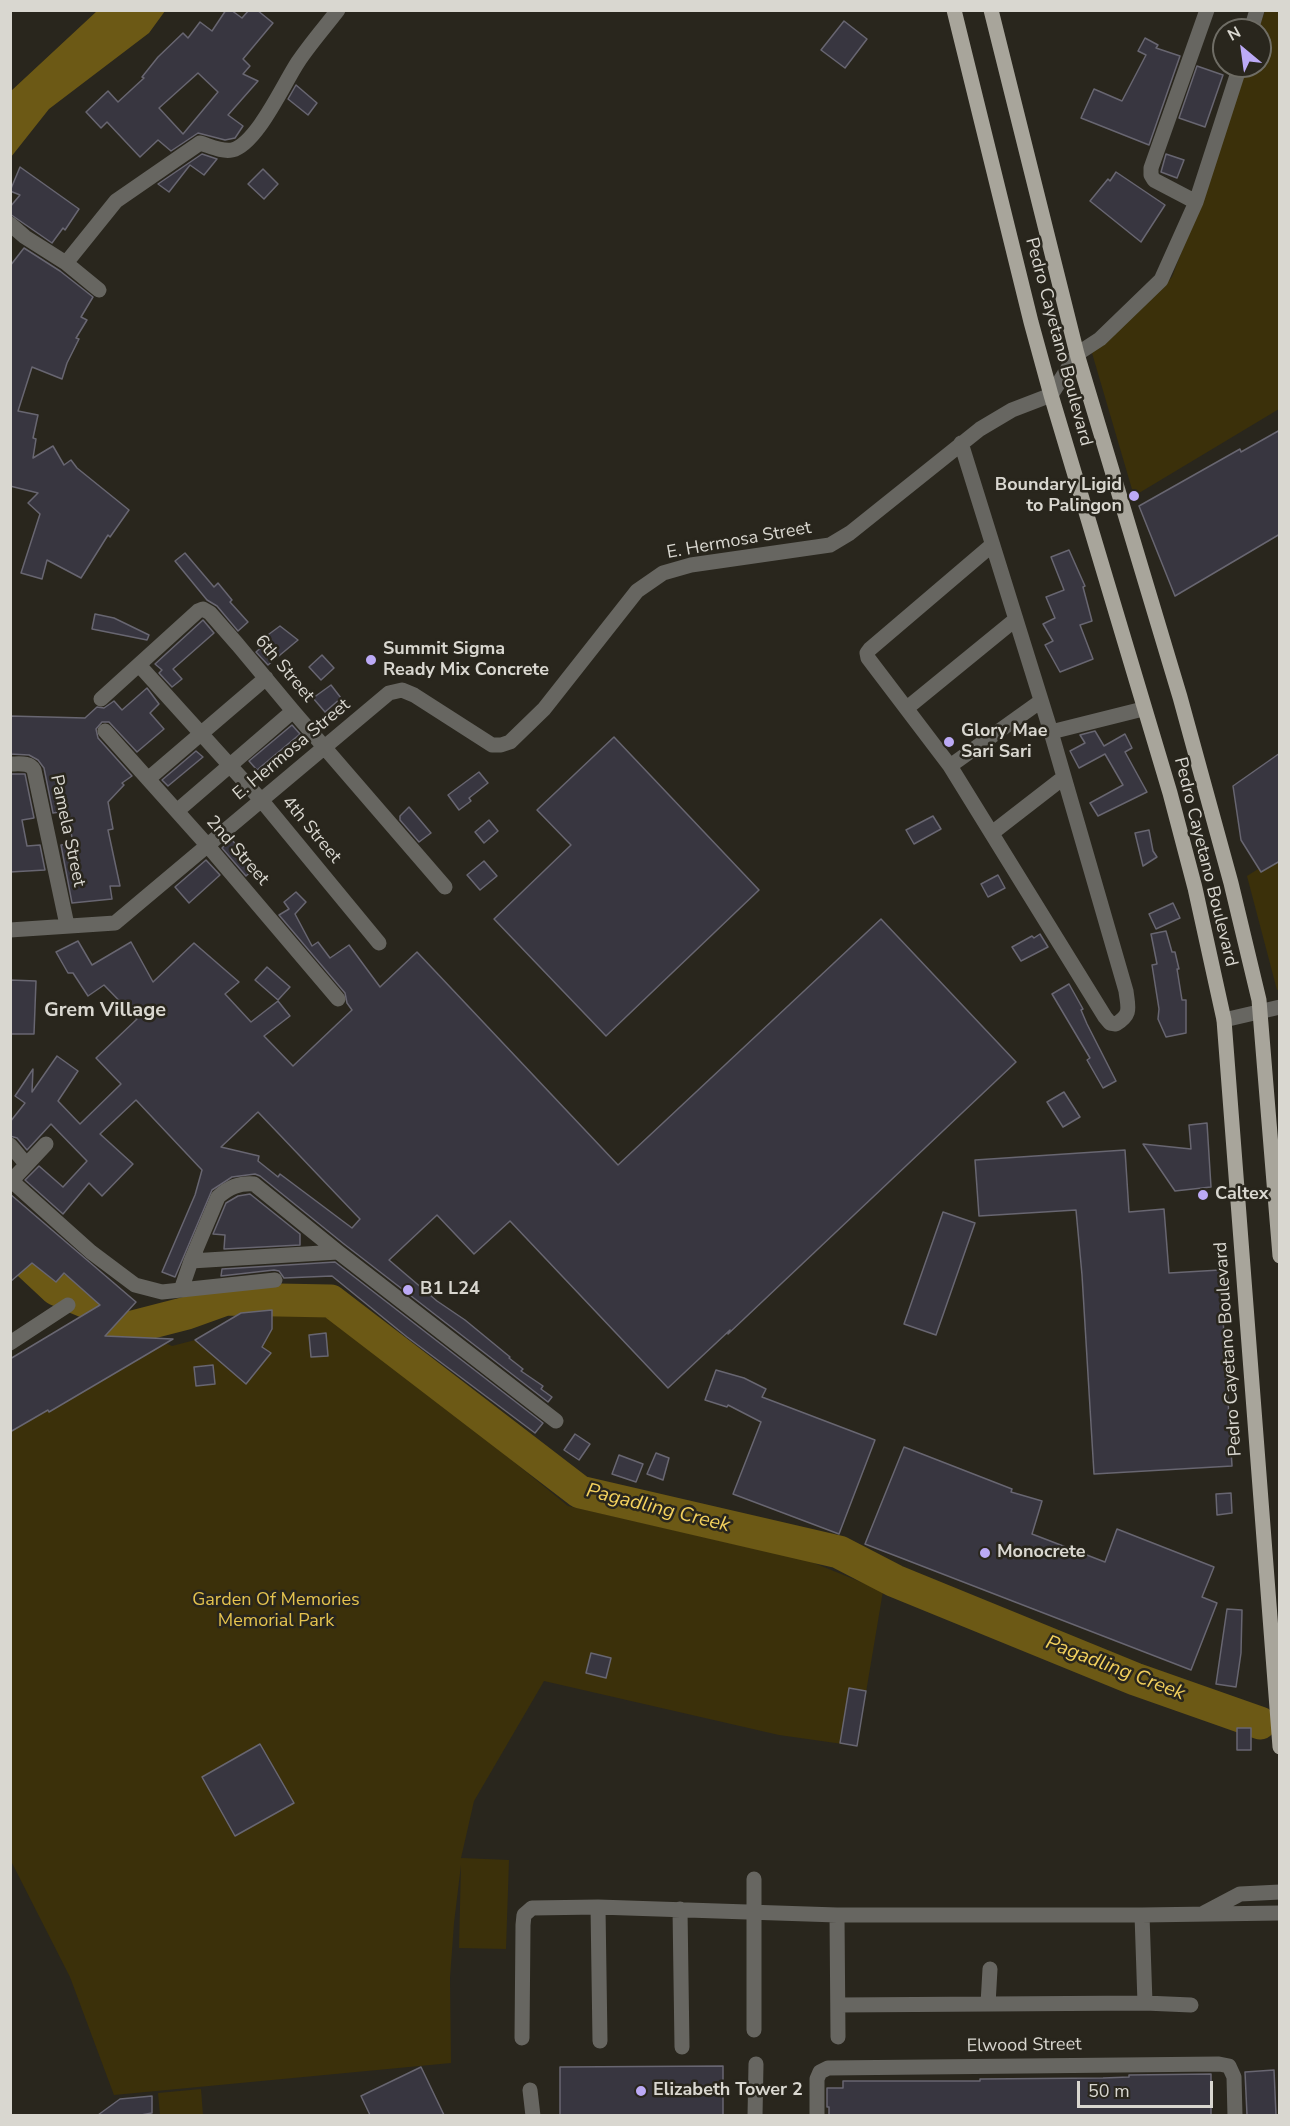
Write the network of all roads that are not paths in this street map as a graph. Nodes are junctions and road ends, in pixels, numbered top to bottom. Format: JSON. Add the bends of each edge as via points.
{"nodes":[{"id":1,"x":338,"y":10,"type":"edge"},
{"id":2,"x":954,"y":10,"type":"edge"},
{"id":3,"x":991,"y":10,"type":"edge"},
{"id":4,"x":1207,"y":10,"type":"edge"},
{"id":5,"x":1236,"y":78,"type":"edge"},
{"id":6,"x":1196,"y":202,"type":"junction"},
{"id":7,"x":10,"y":224,"type":"edge"},
{"id":8,"x":66,"y":263,"type":"junction"},
{"id":9,"x":99,"y":290,"type":"dead end"},
{"id":10,"x":1077,"y":354,"type":"junction"},
{"id":11,"x":1051,"y":395,"type":"junction"},
{"id":12,"x":961,"y":443,"type":"junction"},
{"id":13,"x":992,"y":545,"type":"junction"},
{"id":14,"x":1016,"y":619,"type":"junction"},
{"id":15,"x":139,"y":665,"type":"junction"},
{"id":16,"x":266,"y":678,"type":"junction"},
{"id":17,"x":101,"y":699,"type":"dead end"},
{"id":18,"x":1041,"y":701,"type":"junction"},
{"id":19,"x":907,"y":708,"type":"junction"},
{"id":20,"x":1143,"y":710,"type":"junction"},
{"id":21,"x":293,"y":711,"type":"junction"},
{"id":22,"x":105,"y":730,"type":"dead end"},
{"id":23,"x":1051,"y":732,"type":"junction"},
{"id":24,"x":200,"y":734,"type":"junction"},
{"id":25,"x":325,"y":748,"type":"junction"},
{"id":26,"x":10,"y":764,"type":"edge"},
{"id":27,"x":230,"y":766,"type":"junction"},
{"id":28,"x":950,"y":766,"type":"junction"},
{"id":29,"x":1063,"y":778,"type":"junction"},
{"id":30,"x":148,"y":779,"type":"junction"},
{"id":31,"x":262,"y":801,"type":"junction"},
{"id":32,"x":177,"y":811,"type":"junction"},
{"id":33,"x":992,"y":833,"type":"junction"},
{"id":34,"x":208,"y":846,"type":"junction"},
{"id":35,"x":445,"y":887,"type":"dead end"},
{"id":36,"x":67,"y":925,"type":"junction"},
{"id":37,"x":10,"y":930,"type":"edge"},
{"id":38,"x":379,"y":943,"type":"dead end"},
{"id":39,"x":338,"y":999,"type":"dead end"},
{"id":40,"x":1280,"y":1007,"type":"edge"},
{"id":41,"x":1262,"y":1012,"type":"junction"},
{"id":42,"x":1224,"y":1020,"type":"junction"},
{"id":43,"x":46,"y":1144,"type":"dead end"},
{"id":44,"x":10,"y":1145,"type":"edge"},
{"id":45,"x":26,"y":1164,"type":"junction"},
{"id":46,"x":338,"y":1252,"type":"junction"},
{"id":47,"x":1280,"y":1256,"type":"edge"},
{"id":48,"x":191,"y":1261,"type":"junction"},
{"id":49,"x":275,"y":1280,"type":"dead end"},
{"id":50,"x":181,"y":1290,"type":"junction"},
{"id":51,"x":68,"y":1305,"type":"dead end"},
{"id":52,"x":10,"y":1343,"type":"edge"},
{"id":53,"x":556,"y":1421,"type":"dead end"},
{"id":54,"x":1280,"y":1748,"type":"edge"},
{"id":55,"x":754,"y":1879,"type":"dead end"},
{"id":56,"x":1280,"y":1892,"type":"edge"},
{"id":57,"x":1255,"y":1893,"type":"junction"},
{"id":58,"x":598,"y":1907,"type":"junction"},
{"id":59,"x":680,"y":1909,"type":"junction"},
{"id":60,"x":754,"y":1911,"type":"junction"},
{"id":61,"x":1256,"y":1913,"type":"junction"},
{"id":62,"x":1280,"y":1913,"type":"edge"},
{"id":63,"x":837,"y":1915,"type":"junction"},
{"id":64,"x":1142,"y":1915,"type":"junction"},
{"id":65,"x":1201,"y":1915,"type":"junction"},
{"id":66,"x":990,"y":1969,"type":"dead end"},
{"id":67,"x":1145,"y":2003,"type":"junction"},
{"id":68,"x":988,"y":2004,"type":"junction"},
{"id":69,"x":838,"y":2005,"type":"junction"},
{"id":70,"x":1191,"y":2005,"type":"dead end"},
{"id":71,"x":754,"y":2030,"type":"dead end"},
{"id":72,"x":838,"y":2037,"type":"dead end"},
{"id":73,"x":522,"y":2038,"type":"dead end"},
{"id":74,"x":600,"y":2041,"type":"dead end"},
{"id":75,"x":682,"y":2047,"type":"dead end"},
{"id":76,"x":756,"y":2064,"type":"dead end"},
{"id":77,"x":530,"y":2090,"type":"dead end"},
{"id":78,"x":533,"y":2115,"type":"edge"},
{"id":79,"x":755,"y":2115,"type":"edge"},
{"id":80,"x":817,"y":2115,"type":"edge"},
{"id":81,"x":1235,"y":2115,"type":"edge"}],
"edges":[{"from":1,"to":8,"type":"street","via":[[241,146],[224,150],[200,143],[116,201]]},
{"from":2,"to":11,"type":"main road","name":"Pedro Cayetano Boulevard"},
{"from":3,"to":10,"type":"main road","name":"Pedro Cayetano Boulevard"},
{"from":4,"to":6,"type":"street","via":[[1151,168],[1154,180]]},
{"from":5,"to":6,"type":"street"},
{"from":6,"to":10,"type":"street","via":[[1161,280],[1100,339]]},
{"from":7,"to":8,"type":"street"},
{"from":8,"to":9,"type":"street"},
{"from":10,"to":11,"type":"street"},
{"from":10,"to":41,"type":"main road","name":"Pedro Cayetano Boulevard","via":[[1183,708]]},
{"from":11,"to":12,"type":"street","name":"E. Hermosa Street","via":[[1012,410]]},
{"from":11,"to":20,"type":"main road","name":"Pedro Cayetano Boulevard"},
{"from":12,"to":13,"type":"street"},
{"from":12,"to":25,"type":"street","name":"E. Hermosa Street","via":[[830,545],[691,565],[663,573],[637,591],[544,709],[510,742],[492,745],[402,690],[389,693]]},
{"from":13,"to":14,"type":"street"},
{"from":13,"to":19,"type":"street","via":[[867,653]]},
{"from":14,"to":18,"type":"street"},
{"from":14,"to":19,"type":"street"},
{"from":15,"to":16,"type":"street","name":"6th Street","via":[[203,609]]},
{"from":15,"to":17,"type":"street","name":"6th Street"},
{"from":15,"to":24,"type":"street","name":"4th Street"},
{"from":16,"to":21,"type":"street","name":"6th Street"},
{"from":16,"to":24,"type":"street"},
{"from":18,"to":23,"type":"street"},
{"from":18,"to":28,"type":"street"},
{"from":19,"to":28,"type":"street"},
{"from":20,"to":23,"type":"street"},
{"from":20,"to":42,"type":"main road","name":"Pedro Cayetano Boulevard","via":[[1195,888]]},
{"from":21,"to":25,"type":"street","name":"6th Street"},
{"from":21,"to":27,"type":"street"},
{"from":22,"to":30,"type":"street","name":"2nd Street"},
{"from":23,"to":29,"type":"street"},
{"from":24,"to":27,"type":"street","name":"4th Street"},
{"from":24,"to":30,"type":"street"},
{"from":25,"to":31,"type":"street","name":"E. Hermosa Street"},
{"from":25,"to":35,"type":"street","name":"6th Street"},
{"from":26,"to":36,"type":"street","name":"Pamela Street","via":[[27,764],[34,770]]},
{"from":27,"to":31,"type":"street","name":"4th Street"},
{"from":27,"to":32,"type":"street"},
{"from":28,"to":33,"type":"street"},
{"from":29,"to":33,"type":"street"},
{"from":29,"to":33,"type":"street","via":[[1126,991],[1125,1018],[1116,1024],[1105,1017]]},
{"from":30,"to":32,"type":"street","name":"2nd Street"},
{"from":31,"to":34,"type":"street","name":"E. Hermosa Street"},
{"from":31,"to":38,"type":"street","name":"4th Street"},
{"from":32,"to":34,"type":"street","name":"2nd Street"},
{"from":34,"to":36,"type":"street","name":"E. Hermosa Street","via":[[115,923]]},
{"from":34,"to":39,"type":"street","name":"2nd Street"},
{"from":36,"to":37,"type":"street","name":"E. Hermosa Street"},
{"from":40,"to":41,"type":"street"},
{"from":41,"to":42,"type":"street"},
{"from":41,"to":47,"type":"main road","name":"Pedro Cayetano Boulevard"},
{"from":42,"to":54,"type":"main road","name":"Pedro Cayetano Boulevard"},
{"from":43,"to":45,"type":"street"},
{"from":44,"to":45,"type":"street"},
{"from":45,"to":50,"type":"street","via":[[15,1177],[18,1189],[91,1252],[135,1284],[162,1292]]},
{"from":46,"to":48,"type":"street"},
{"from":46,"to":48,"type":"street","via":[[254,1184],[243,1183],[218,1197]]},
{"from":46,"to":53,"type":"street"},
{"from":48,"to":50,"type":"street"},
{"from":49,"to":50,"type":"street"},
{"from":51,"to":52,"type":"street"},
{"from":55,"to":60,"type":"street"},
{"from":56,"to":57,"type":"street"},
{"from":57,"to":61,"type":"street"},
{"from":57,"to":65,"type":"street","via":[[1240,1894]]},
{"from":58,"to":59,"type":"street"},
{"from":58,"to":73,"type":"street","via":[[532,1908],[524,1916]]},
{"from":58,"to":74,"type":"street"},
{"from":59,"to":60,"type":"street"},
{"from":59,"to":75,"type":"street"},
{"from":60,"to":63,"type":"street"},
{"from":60,"to":71,"type":"street"},
{"from":61,"to":62,"type":"street"},
{"from":61,"to":65,"type":"street"},
{"from":63,"to":64,"type":"street"},
{"from":63,"to":69,"type":"street"},
{"from":64,"to":65,"type":"street"},
{"from":64,"to":67,"type":"street"},
{"from":66,"to":68,"type":"street"},
{"from":67,"to":68,"type":"street"},
{"from":67,"to":70,"type":"street"},
{"from":68,"to":69,"type":"street"},
{"from":69,"to":72,"type":"street"},
{"from":76,"to":79,"type":"street"},
{"from":77,"to":78,"type":"street"},
{"from":80,"to":81,"type":"street","name":"Elwood Street","via":[[817,2079],[828,2068],[1208,2064],[1229,2066],[1234,2077]]}]}
